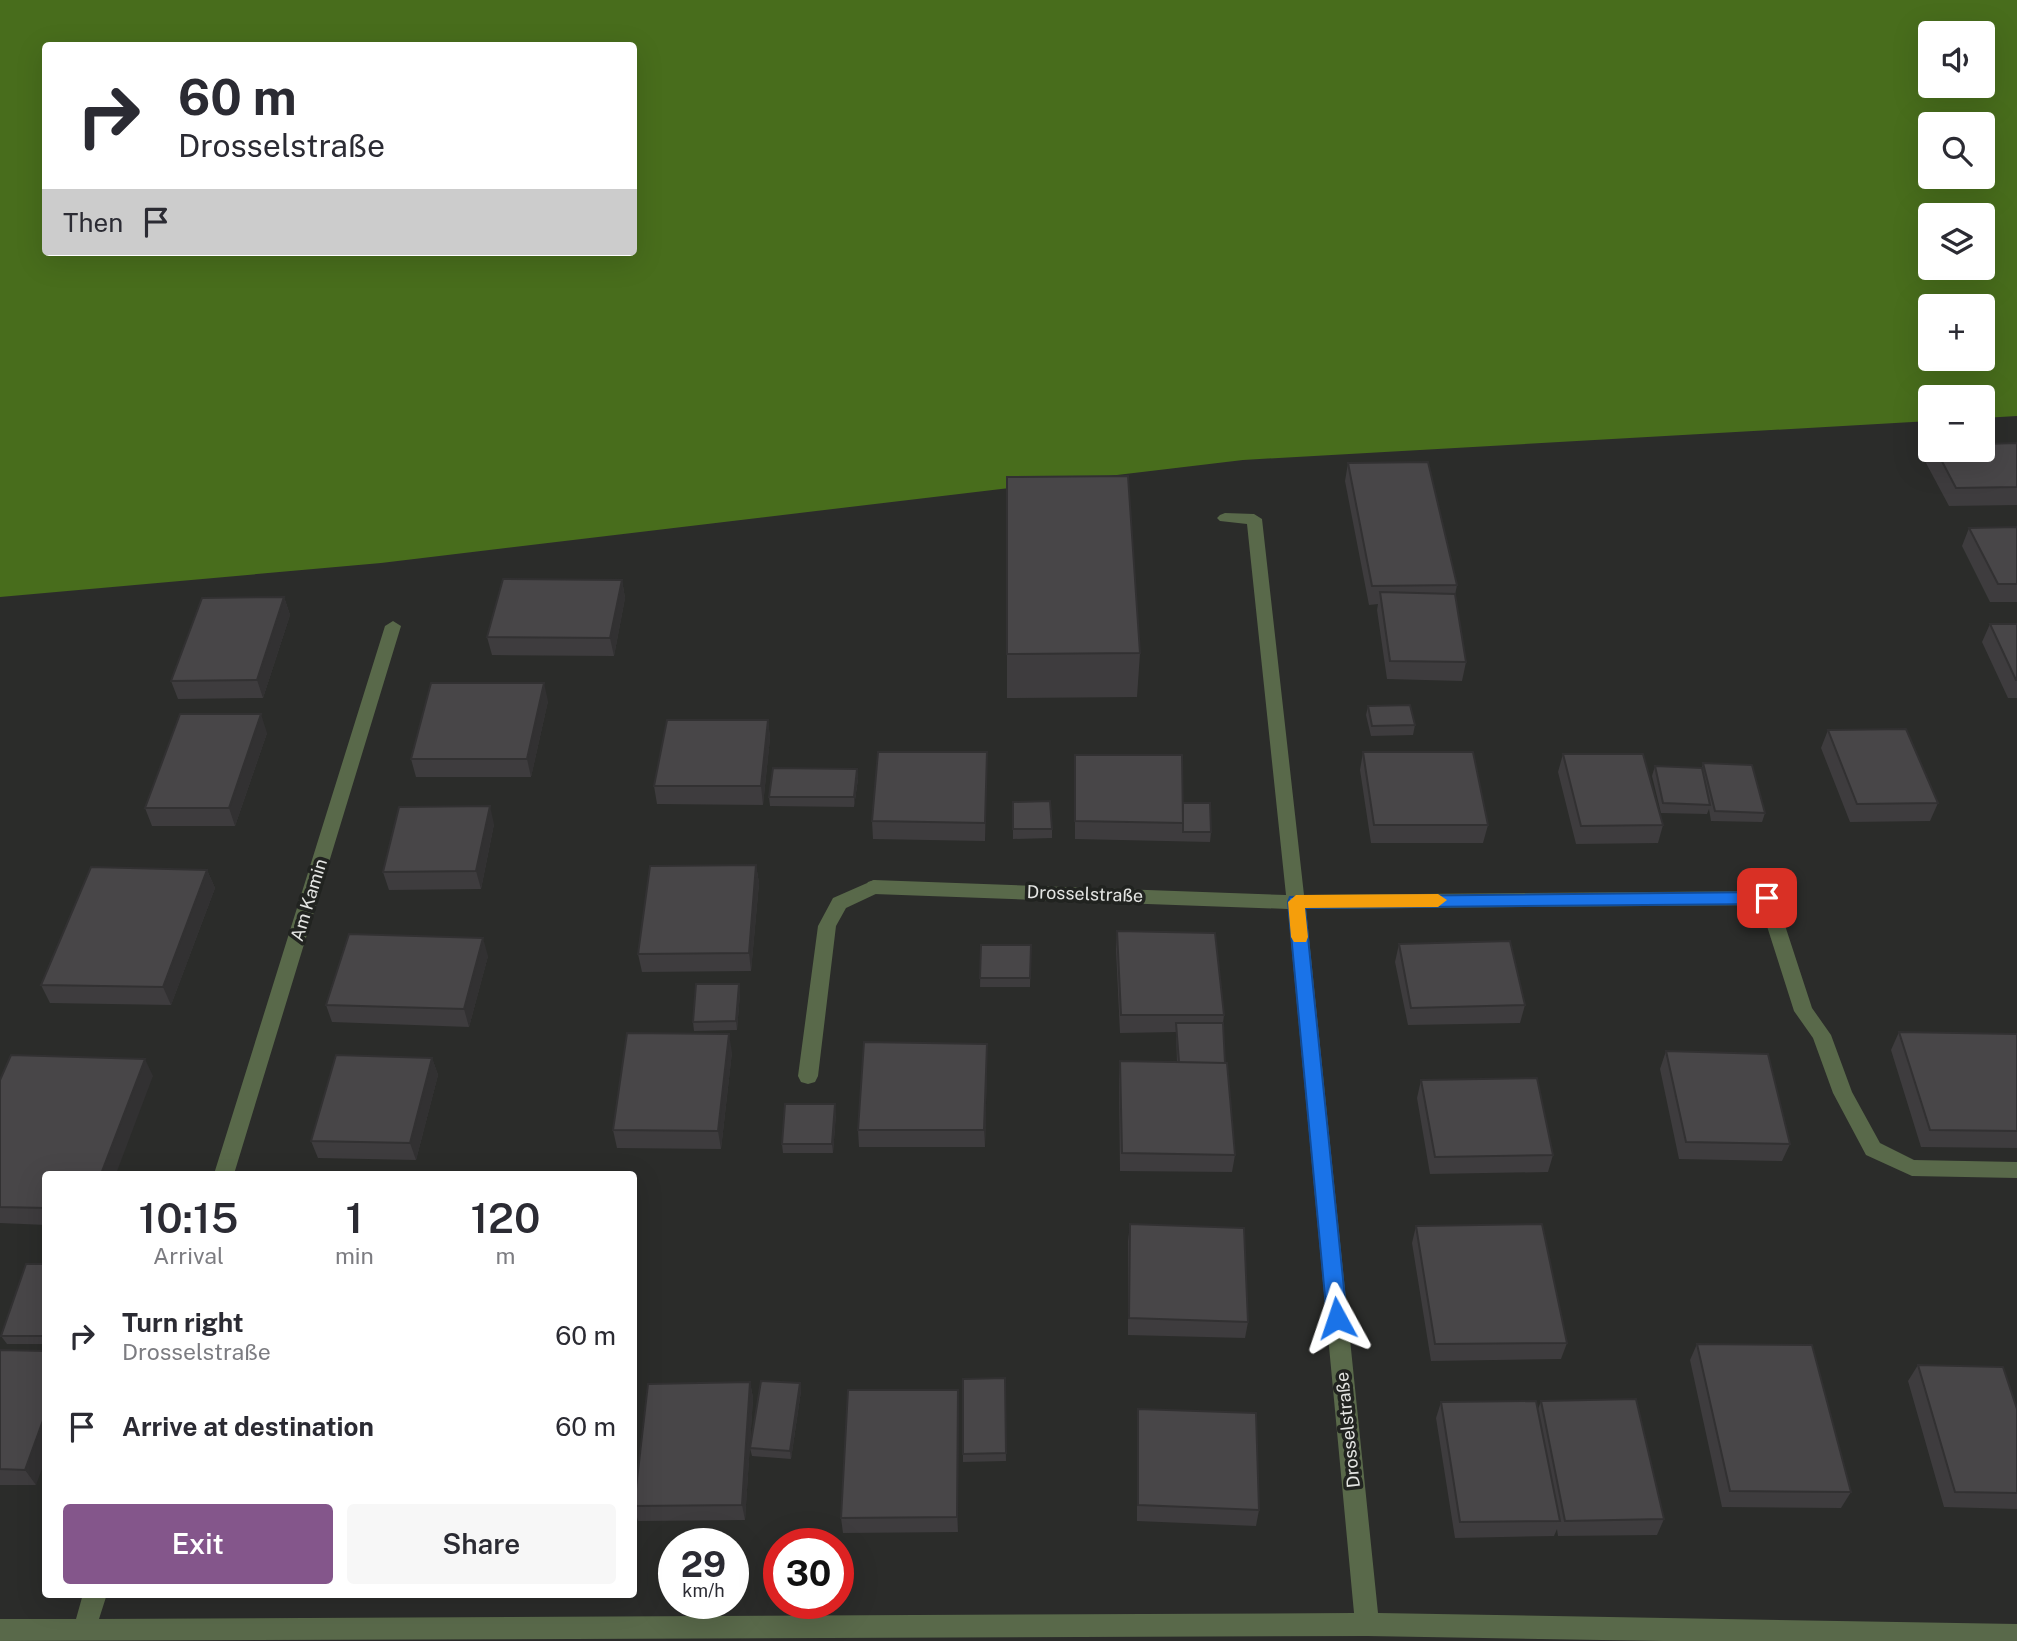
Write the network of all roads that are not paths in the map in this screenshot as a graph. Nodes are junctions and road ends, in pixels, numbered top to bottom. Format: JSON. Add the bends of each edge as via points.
{"nodes":[{"id":1,"x":1225,"y":518,"type":"dead end"},
{"id":2,"x":393,"y":626,"type":"dead end"},
{"id":3,"x":1296,"y":902,"type":"junction"},
{"id":4,"x":808,"y":1076,"type":"dead end"},
{"id":5,"x":2017,"y":1170,"type":"edge"},
{"id":6,"x":225,"y":1171,"type":"edge"},
{"id":7,"x":94,"y":1598,"type":"edge"},
{"id":8,"x":1367,"y":1624,"type":"junction"},
{"id":9,"x":0,"y":1631,"type":"edge"},
{"id":10,"x":2017,"y":1636,"type":"edge"},
{"id":11,"x":82,"y":1637,"type":"edge"}],
"edges":[{"from":1,"to":3,"type":"street","name":"Drosselstraße","via":[[1254,519]]},
{"from":2,"to":6,"type":"street","name":"Am Kamin"},
{"from":3,"to":4,"type":"street","name":"Drosselstraße","via":[[874,887],[839,903],[827,926]]},
{"from":3,"to":5,"type":"street","name":"Drosselstraße","via":[[1767,898],[1803,1011],[1822,1035],[1843,1093],[1873,1149],[1912,1168]]},
{"from":3,"to":8,"type":"street","name":"Drosselstraße"},
{"from":7,"to":11,"type":"street"},
{"from":8,"to":10,"type":"street"},
{"from":8,"to":11,"type":"street"},
{"from":9,"to":11,"type":"street"}]}
